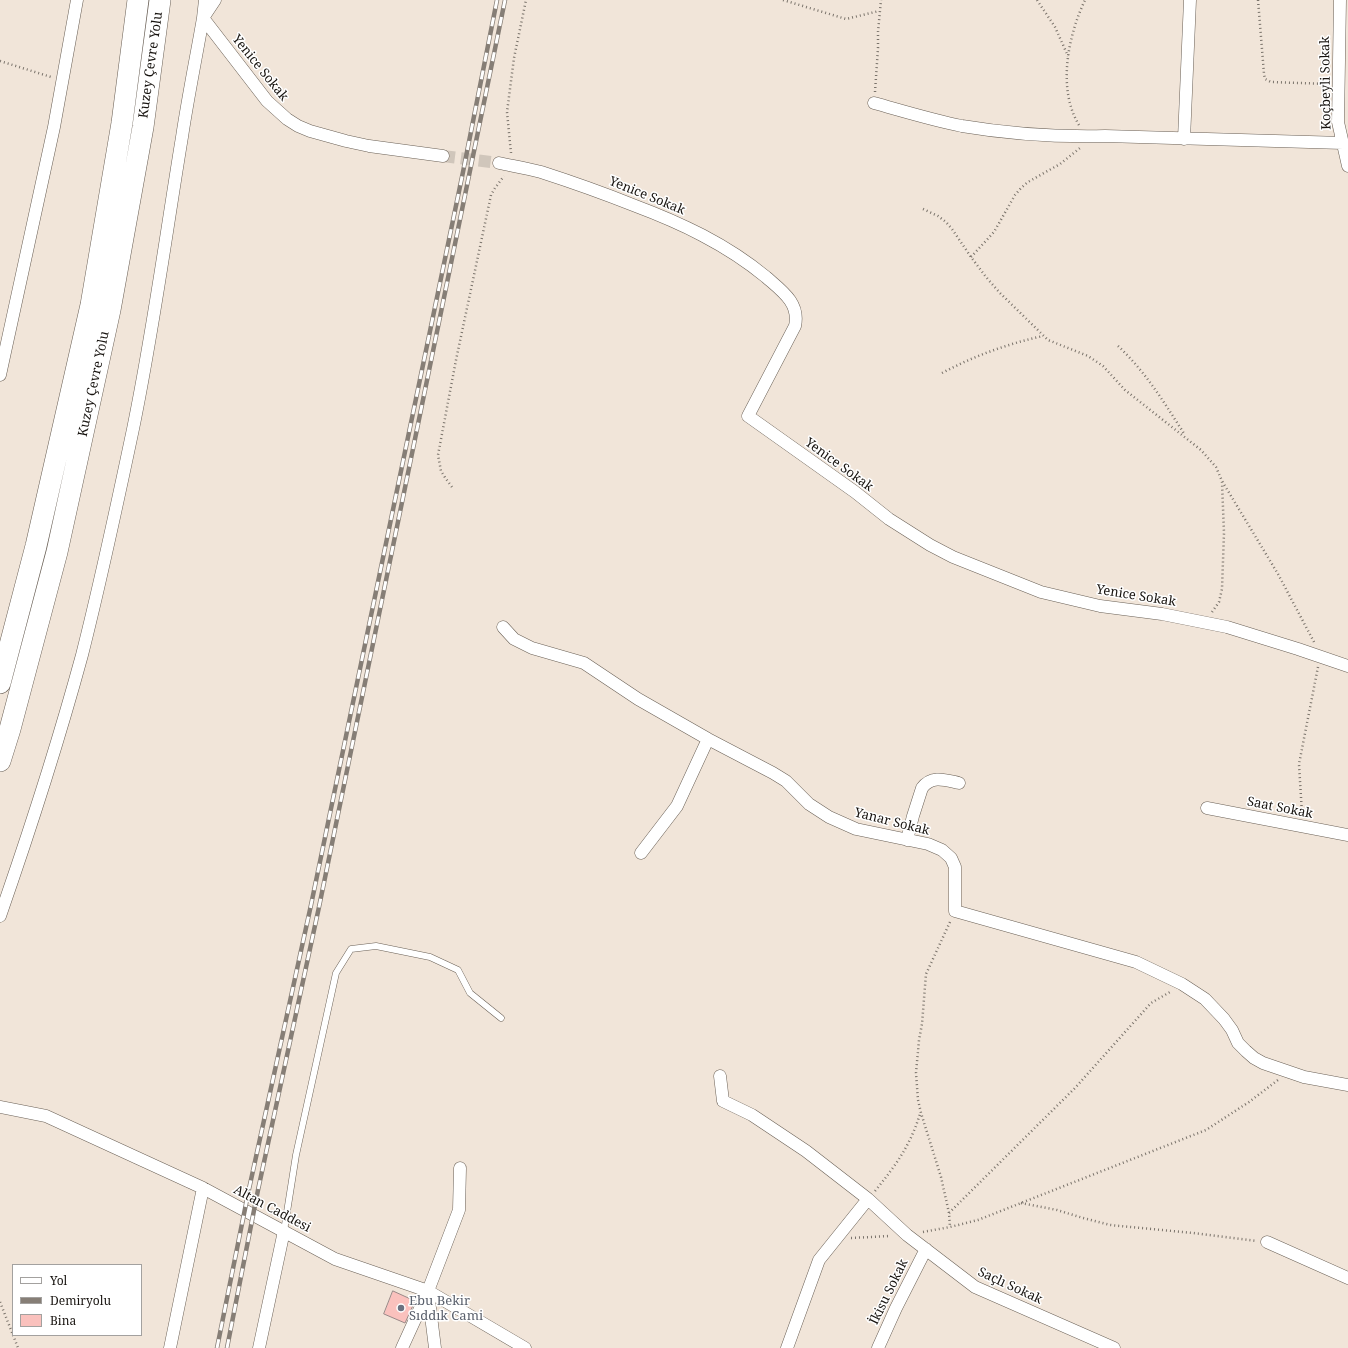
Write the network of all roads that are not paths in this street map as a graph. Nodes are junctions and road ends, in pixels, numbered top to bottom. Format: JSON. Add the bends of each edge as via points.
{"nodes":[{"id":1,"x":77,"y":0,"type":"edge"},
{"id":2,"x":138,"y":0,"type":"edge"},
{"id":3,"x":160,"y":0,"type":"edge"},
{"id":4,"x":205,"y":0,"type":"edge"},
{"id":5,"x":215,"y":0,"type":"edge"},
{"id":6,"x":1190,"y":0,"type":"edge"},
{"id":7,"x":1340,"y":0,"type":"edge"},
{"id":8,"x":203,"y":18,"type":"junction"},
{"id":9,"x":874,"y":103,"type":"road end"},
{"id":10,"x":1184,"y":139,"type":"junction"},
{"id":11,"x":1343,"y":143,"type":"junction"},
{"id":12,"x":443,"y":156,"type":"tunnel mouth"},
{"id":13,"x":499,"y":163,"type":"tunnel mouth"},
{"id":14,"x":1348,"y":166,"type":"edge"},
{"id":15,"x":0,"y":375,"type":"edge"},
{"id":16,"x":503,"y":628,"type":"dead end"},
{"id":17,"x":1348,"y":666,"type":"edge"},
{"id":18,"x":0,"y":683,"type":"edge"},
{"id":19,"x":708,"y":739,"type":"junction"},
{"id":20,"x":0,"y":761,"type":"edge"},
{"id":21,"x":959,"y":783,"type":"dead end"},
{"id":22,"x":1207,"y":808,"type":"dead end"},
{"id":23,"x":1348,"y":835,"type":"edge"},
{"id":24,"x":907,"y":840,"type":"junction"},
{"id":25,"x":641,"y":853,"type":"dead end"},
{"id":26,"x":0,"y":916,"type":"edge"},
{"id":27,"x":501,"y":1018,"type":"dead end"},
{"id":28,"x":720,"y":1076,"type":"dead end"},
{"id":29,"x":1348,"y":1085,"type":"edge"},
{"id":30,"x":0,"y":1107,"type":"edge"},
{"id":31,"x":460,"y":1168,"type":"dead end"},
{"id":32,"x":203,"y":1188,"type":"junction"},
{"id":33,"x":868,"y":1199,"type":"junction"},
{"id":34,"x":284,"y":1231,"type":"junction"},
{"id":35,"x":1267,"y":1242,"type":"road end"},
{"id":36,"x":926,"y":1249,"type":"junction"},
{"id":37,"x":1348,"y":1278,"type":"edge"},
{"id":38,"x":428,"y":1291,"type":"junction"},
{"id":39,"x":170,"y":1348,"type":"edge"},
{"id":40,"x":259,"y":1348,"type":"edge"},
{"id":41,"x":402,"y":1348,"type":"edge"},
{"id":42,"x":435,"y":1348,"type":"edge"},
{"id":43,"x":525,"y":1348,"type":"edge"},
{"id":44,"x":787,"y":1348,"type":"edge"},
{"id":45,"x":878,"y":1348,"type":"edge"},
{"id":46,"x":1114,"y":1348,"type":"edge"}],
"edges":[{"from":1,"to":15,"type":"street","via":[[38,203]]},
{"from":2,"to":18,"type":"highway","name":"Kuzey Çevre Yolu","via":[[122,123],[91,304],[36,546]]},
{"from":3,"to":20,"type":"highway","name":"Kuzey Çevre Yolu","via":[[143,128],[110,310],[57,552]]},
{"from":4,"to":8,"type":"street"},
{"from":5,"to":8,"type":"street"},
{"from":6,"to":10,"type":"street"},
{"from":7,"to":11,"type":"street","name":"Koçbeyli Sokak","via":[[1338,122]]},
{"from":8,"to":12,"type":"street","name":"Yenice Sokak","via":[[267,101],[276,111],[298,126],[361,144]]},
{"from":8,"to":26,"type":"street","via":[[145,363],[104,564],[65,715]]},
{"from":9,"to":10,"type":"street","via":[[989,130],[1047,136]]},
{"from":10,"to":11,"type":"street"},
{"from":11,"to":14,"type":"street","name":"Koçbeyli Sokak"},
{"from":13,"to":17,"type":"street","name":"Yenice Sokak","via":[[539,172],[605,194],[687,227],[727,248],[775,285],[793,304],[796,320],[793,331],[748,416],[907,531],[953,557],[1041,592],[1100,606],[1200,621],[1244,632]]},
{"from":16,"to":19,"type":"street","name":"Yanar Sokak","via":[[514,639],[532,648],[584,663],[638,699]]},
{"from":19,"to":24,"type":"street","name":"Yanar Sokak","via":[[773,773],[829,818],[856,829]]},
{"from":19,"to":25,"type":"street","via":[[677,806]]},
{"from":21,"to":24,"type":"street","via":[[938,779],[922,788]]},
{"from":22,"to":23,"type":"street","name":"Saat Sokak"},
{"from":24,"to":29,"type":"street","name":"Yanar Sokak","via":[[935,847],[951,858],[955,867],[955,911],[1136,962],[1194,991],[1214,1008],[1232,1030],[1238,1043],[1263,1064],[1288,1073]]},
{"from":27,"to":34,"type":"lane","via":[[470,993],[458,970],[430,957],[376,946],[351,949],[336,974],[296,1155]]},
{"from":28,"to":33,"type":"street","name":"Saçlı Sokak","via":[[723,1101],[779,1132]]},
{"from":30,"to":32,"type":"street","name":"Altan Caddesi","via":[[46,1116]]},
{"from":31,"to":38,"type":"street","via":[[459,1210]]},
{"from":32,"to":34,"type":"street","name":"Altan Caddesi"},
{"from":32,"to":39,"type":"street"},
{"from":33,"to":36,"type":"street","name":"Saçlı Sokak"},
{"from":33,"to":44,"type":"street","via":[[819,1260]]},
{"from":34,"to":38,"type":"street","name":"Altan Caddesi","via":[[335,1258]]},
{"from":34,"to":40,"type":"street"},
{"from":35,"to":37,"type":"street"},
{"from":36,"to":45,"type":"street","name":"İkisu Sokak"},
{"from":36,"to":46,"type":"street","name":"Saçlı Sokak","via":[[974,1287]]},
{"from":38,"to":41,"type":"street"},
{"from":38,"to":42,"type":"street"},
{"from":38,"to":43,"type":"street","name":"Altan Caddesi"}]}
